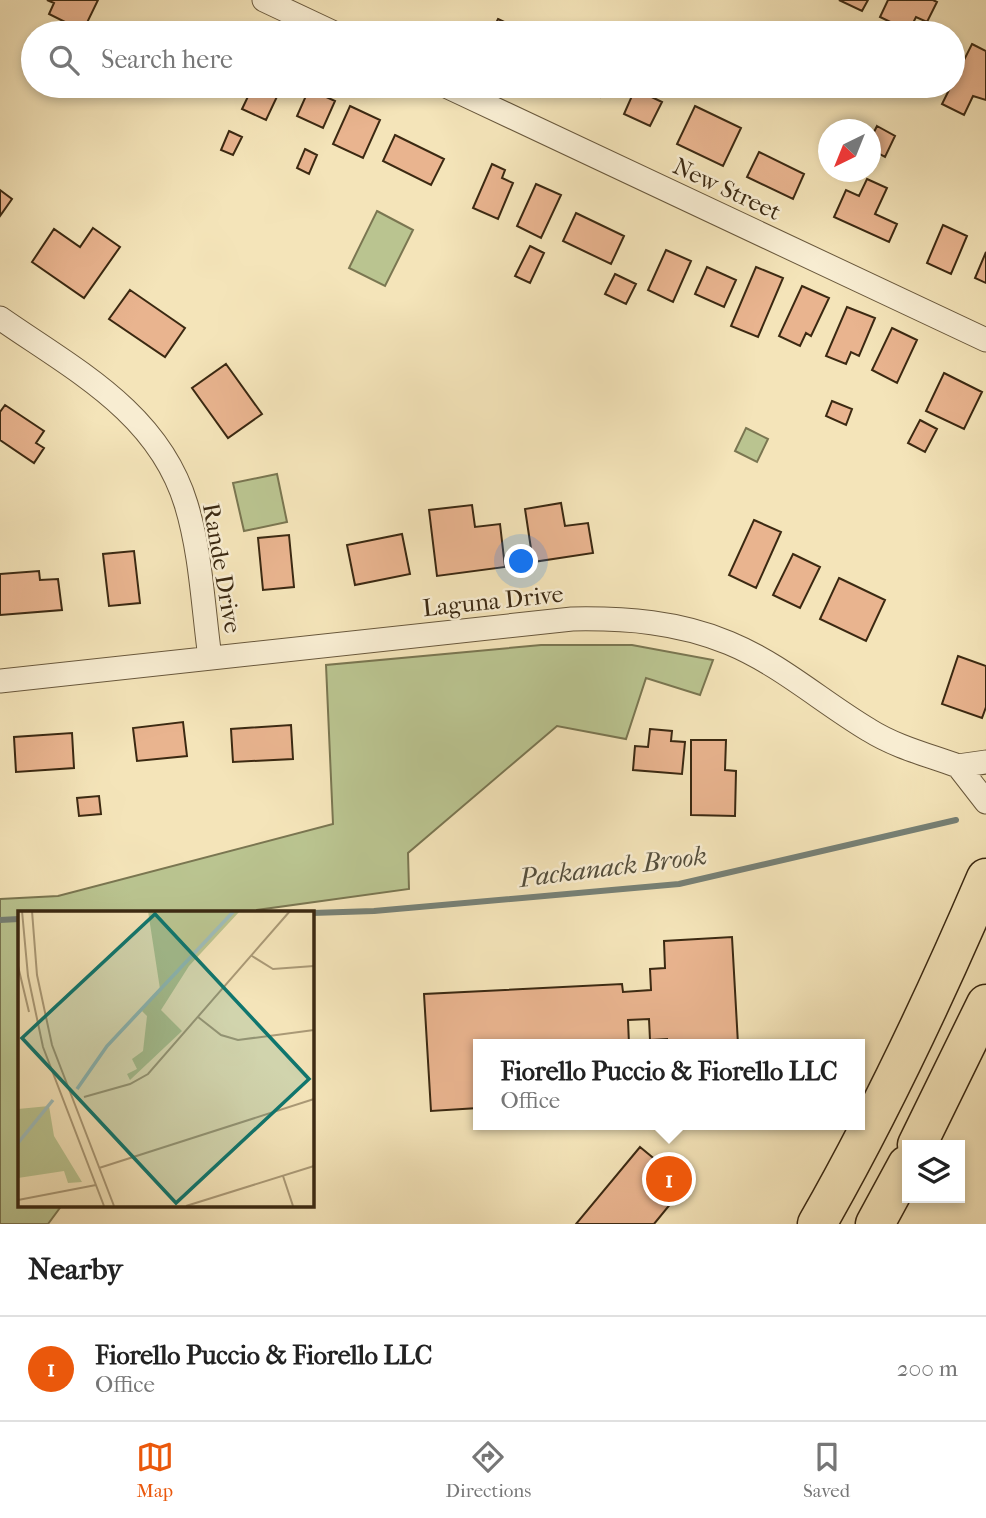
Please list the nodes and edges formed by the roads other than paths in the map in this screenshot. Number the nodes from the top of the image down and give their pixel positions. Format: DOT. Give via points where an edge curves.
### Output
graph roads {
  1 [pos="264,0"];
  2 [pos="309,21"];
  3 [pos="472,98"];
  4 [pos="0,318"];
  5 [pos="986,340"];
  6 [pos="210,658"];
  7 [pos="0,681"];
  8 [pos="986,762"];
  9 [pos="958,766"];
  10 [pos="986,802"];
  11 [pos="986,878"];
  12 [pos="986,1004"];
  13 [pos="986,1030"];
  14 [pos="919,1140"];
  15 [pos="945,1140"];
  16 [pos="902,1174"];
  17 [pos="915,1203"];
  18 [pos="817,1224"];
  19 [pos="874,1224"];
  20 [pos="904,1224"];
  1 -- 2 [label="street"];
  3 -- 5 [label="street, New Street"];
  4 -- 6 [label="street, Rande Drive" via="113,396 153,438 185,502"];
  6 -- 7 [label="street, Laguna Drive"];
  6 -- 9 [label="street, Laguna Drive" via="572,619 661,623 703,633 766,661 872,732"];
  8 -- 9 [label="street, Laguna Drive"];
  9 -- 10 [label="street"];
  11 -- 18 [label="highway" via="926,1017"];
  12 -- 14 [label="highway"];
  13 -- 15 [label="highway"];
  16 -- 19 [label="highway"];
  17 -- 20 [label="highway"];
}
